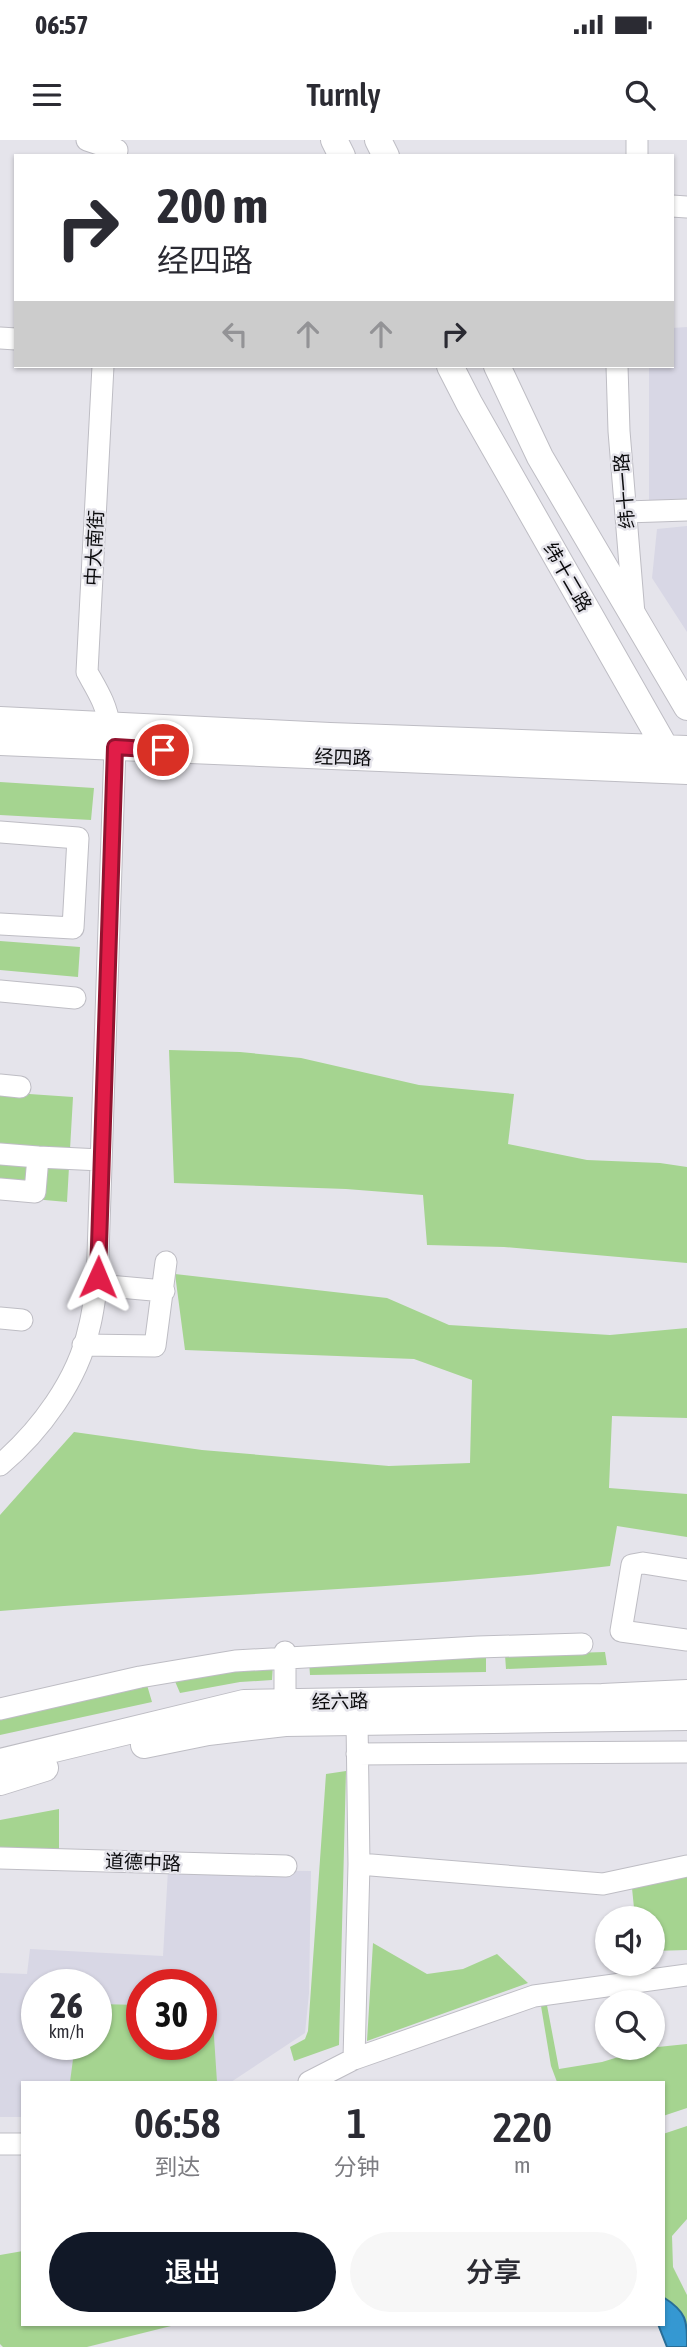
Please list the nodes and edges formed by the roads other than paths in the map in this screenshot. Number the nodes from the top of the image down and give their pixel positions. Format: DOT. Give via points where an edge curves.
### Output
graph roads {
  1 [pos="87,140"];
  2 [pos="116,154"];
  3 [pos="103,368"];
  4 [pos="451,368"];
  5 [pos="498,368"];
  6 [pos="617,368"];
  7 [pos="687,510"];
  8 [pos="626,512"];
  9 [pos="634,617"];
  10 [pos="687,707"];
  11 [pos="0,720"];
  12 [pos="112,736"];
  13 [pos="0,742"];
  14 [pos="681,765"];
  15 [pos="0,832"];
  16 [pos="0,924"];
  17 [pos="0,991"];
  18 [pos="75,998"];
  19 [pos="0,1154"];
  20 [pos="38,1157"];
  21 [pos="100,1160"];
  22 [pos="0,1189"];
  23 [pos="166,1262"];
  24 [pos="97,1285"];
  25 [pos="164,1291"];
  26 [pos="0,1318"];
  27 [pos="22,1320"];
  28 [pos="83,1345"];
  29 [pos="0,1465"];
  30 [pos="687,1570"];
  31 [pos="687,1640"];
  32 [pos="582,1644"];
  33 [pos="286,1655"];
  34 [pos="687,1693"];
  35 [pos="285,1702"];
  36 [pos="0,1709"];
  37 [pos="687,1717"];
  38 [pos="357,1721"];
  39 [pos="687,1752"];
  40 [pos="358,1754"];
  41 [pos="0,1762"];
  42 [pos="0,1782"];
  43 [pos="0,1858"];
  44 [pos="359,1864"];
  45 [pos="286,1866"];
  46 [pos="687,1866"];
  47 [pos="687,1975"];
  48 [pos="354,2059"];
  49 [pos="311,2081"];
  50 [pos="0,2144"];
  51 [pos="21,2144"];
  1 -- 2 [label="street" via="117,150"];
  3 -- 12 [label="street, 中大南街" via="87,672 103,699"];
  4 -- 14 [label="main road, 纬十二路"];
  5 -- 9 [label="main road, 纬十二路" via="540,457"];
  6 -- 8 [label="street, 纬十一路"];
  7 -- 8 [label="street"];
  8 -- 9 [label="street, 纬十一路"];
  9 -- 10 [label="main road, 纬十二路"];
  11 -- 12 [label="main road, 经四路"];
  12 -- 13 [label="main road, 经四路"];
  12 -- 14 [label="main road, 经四路"];
  12 -- 21 [label="street, 中大南街"];
  15 -- 16 [label="street" via="78,838 73,928"];
  17 -- 18 [label="street"];
  19 -- 20 [label="street"];
  20 -- 21 [label="street"];
  20 -- 22 [label="street" via="35,1192"];
  21 -- 24 [label="street, 中大南街"];
  23 -- 25 [label="street"];
  24 -- 25 [label="street"];
  24 -- 28 [label="street, 中大南街"];
  25 -- 28 [label="street" via="155,1346"];
  26 -- 27 [label="street"];
  28 -- 29 [label="street, 中大南街" via="66,1389 21,1447"];
  30 -- 31 [label="street" via="632,1565 621,1631"];
  32 -- 33 [label="street"];
  33 -- 35 [label="street"];
  33 -- 36 [label="street" via="140,1677"];
  34 -- 35 [label="main road, 经六路"];
  35 -- 41 [label="main road, 经六路" via="244,1703"];
  37 -- 38 [label="main road, 经六路"];
  38 -- 40 [label="street"];
  38 -- 42 [label="main road, 经六路" via="208,1732 121,1749"];
  39 -- 40 [label="street"];
  40 -- 44 [label="street"];
  43 -- 45 [label="street, 道德中路"];
  44 -- 46 [label="street" via="603,1884"];
  44 -- 48 [label="street"];
  47 -- 48 [label="street" via="534,1996"];
  48 -- 49 [label="street"];
  50 -- 51 [label="street"];
}
